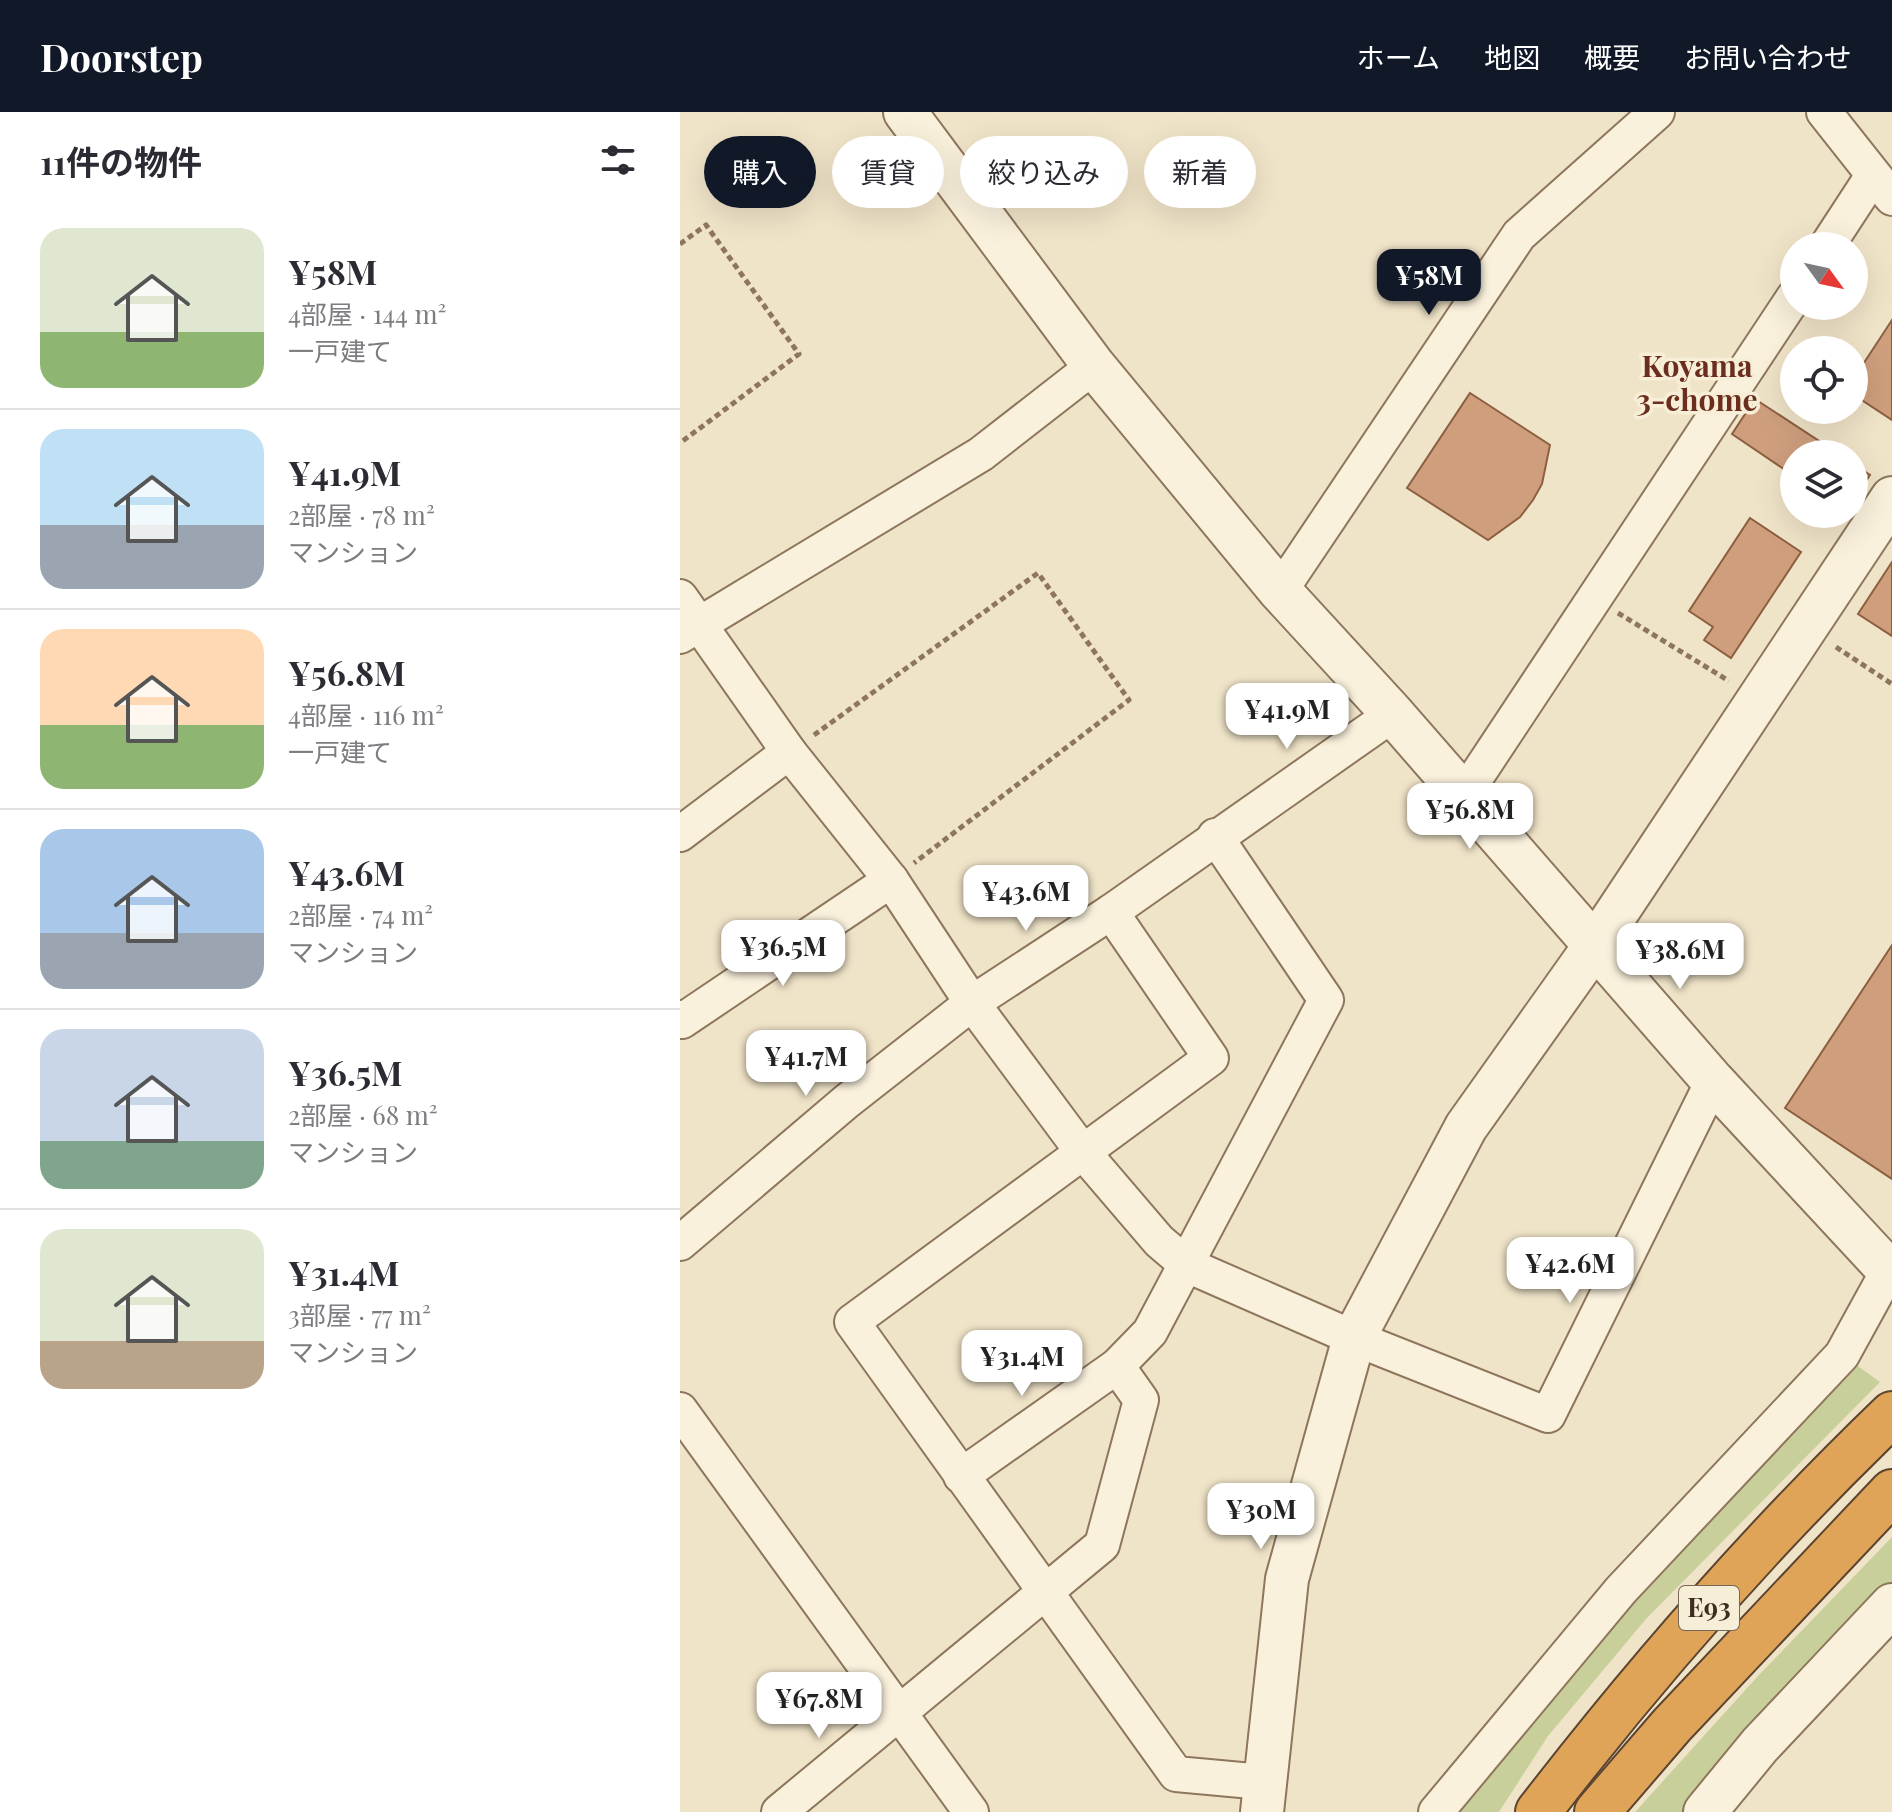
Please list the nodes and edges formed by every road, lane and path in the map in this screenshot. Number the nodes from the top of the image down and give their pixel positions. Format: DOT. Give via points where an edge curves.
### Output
graph roads {
  1 [pos="905,112"];
  2 [pos="1657,112"];
  3 [pos="1824,112"];
  4 [pos="1882,188"];
  5 [pos="1840,232"];
  6 [pos="680,244"];
  7 [pos="1780,318"];
  8 [pos="1094,366"];
  9 [pos="680,443"];
  10 [pos="1892,498"];
  11 [pos="1280,591"];
  12 [pos="1595,599"];
  13 [pos="686,619"];
  14 [pos="1805,626"];
  15 [pos="1892,684"];
  16 [pos="1757,698"];
  17 [pos="1393,714"];
  18 [pos="789,752"];
  19 [pos="1464,795"];
  20 [pos="680,834"];
  21 [pos="1215,836"];
  22 [pos="891,880"];
  23 [pos="1111,912"];
  24 [pos="1596,944"];
  25 [pos="972,1003"];
  26 [pos="680,1018"];
  27 [pos="1713,1081"];
  28 [pos="1082,1151"];
  29 [pos="680,1243"];
  30 [pos="1187,1265"];
  31 [pos="1890,1269"];
  32 [pos="1354,1338"];
  33 [pos="1117,1366"];
  34 [pos="680,1410"];
  35 [pos="1892,1414"];
  36 [pos="961,1476"];
  37 [pos="1892,1492"];
  38 [pos="1045,1592"];
  39 [pos="1892,1605"];
  40 [pos="897,1712"];
  41 [pos="1263,1797"];
  42 [pos="779,1812"];
  43 [pos="971,1812"];
  44 [pos="1436,1812"];
  45 [pos="1538,1812"];
  46 [pos="1597,1812"];
  47 [pos="1705,1812"];
  1 -- 8 [label="street"];
  2 -- 11 [label="street" via="1519,235"];
  3 -- 4 [label="street"];
  4 -- 5 [label="street"];
  6 -- 9 [label="path" via="706,225 799,354"];
  7 -- 12 [label="street"];
  8 -- 11 [label="street"];
  8 -- 13 [label="street" via="981,454"];
  10 -- 14 [label="street"];
  11 -- 17 [label="street"];
  12 -- 16 [label="path"];
  12 -- 19 [label="street"];
  13 -- 18 [label="street"];
  14 -- 15 [label="path"];
  14 -- 16 [label="street"];
  16 -- 24 [label="street"];
  17 -- 19 [label="street"];
  17 -- 21 [label="street"];
  18 -- 20 [label="street"];
  18 -- 22 [label="street"];
  18 -- 22 [label="path" via="1038,573 1129,700"];
  19 -- 24 [label="street"];
  21 -- 23 [label="street"];
  21 -- 30 [label="street" via="1326,1000"];
  22 -- 25 [label="street"];
  22 -- 26 [label="street"];
  23 -- 25 [label="street"];
  23 -- 28 [label="street" via="1211,1058"];
  24 -- 27 [label="street"];
  24 -- 32 [label="street" via="1466,1127"];
  25 -- 28 [label="street"];
  25 -- 29 [label="street"];
  27 -- 31 [label="street"];
  27 -- 32 [label="street" via="1548,1415"];
  28 -- 30 [label="street" via="1159,1241"];
  28 -- 36 [label="street" via="852,1322"];
  30 -- 32 [label="street"];
  30 -- 33 [label="street" via="1150,1332"];
  31 -- 44 [label="street" via="1842,1355 1621,1590"];
  32 -- 41 [label="street" via="1287,1579"];
  33 -- 36 [label="street"];
  33 -- 38 [label="street" via="1141,1400 1102,1545"];
  34 -- 40 [label="street"];
  35 -- 45 [label="highway, E93" via="1623,1701"];
  36 -- 38 [label="street"];
  37 -- 46 [label="highway, E93"];
  38 -- 40 [label="street"];
  38 -- 41 [label="street" via="1176,1774"];
  39 -- 47 [label="street" via="1760,1745"];
  40 -- 42 [label="street"];
  40 -- 43 [label="street"];
}
